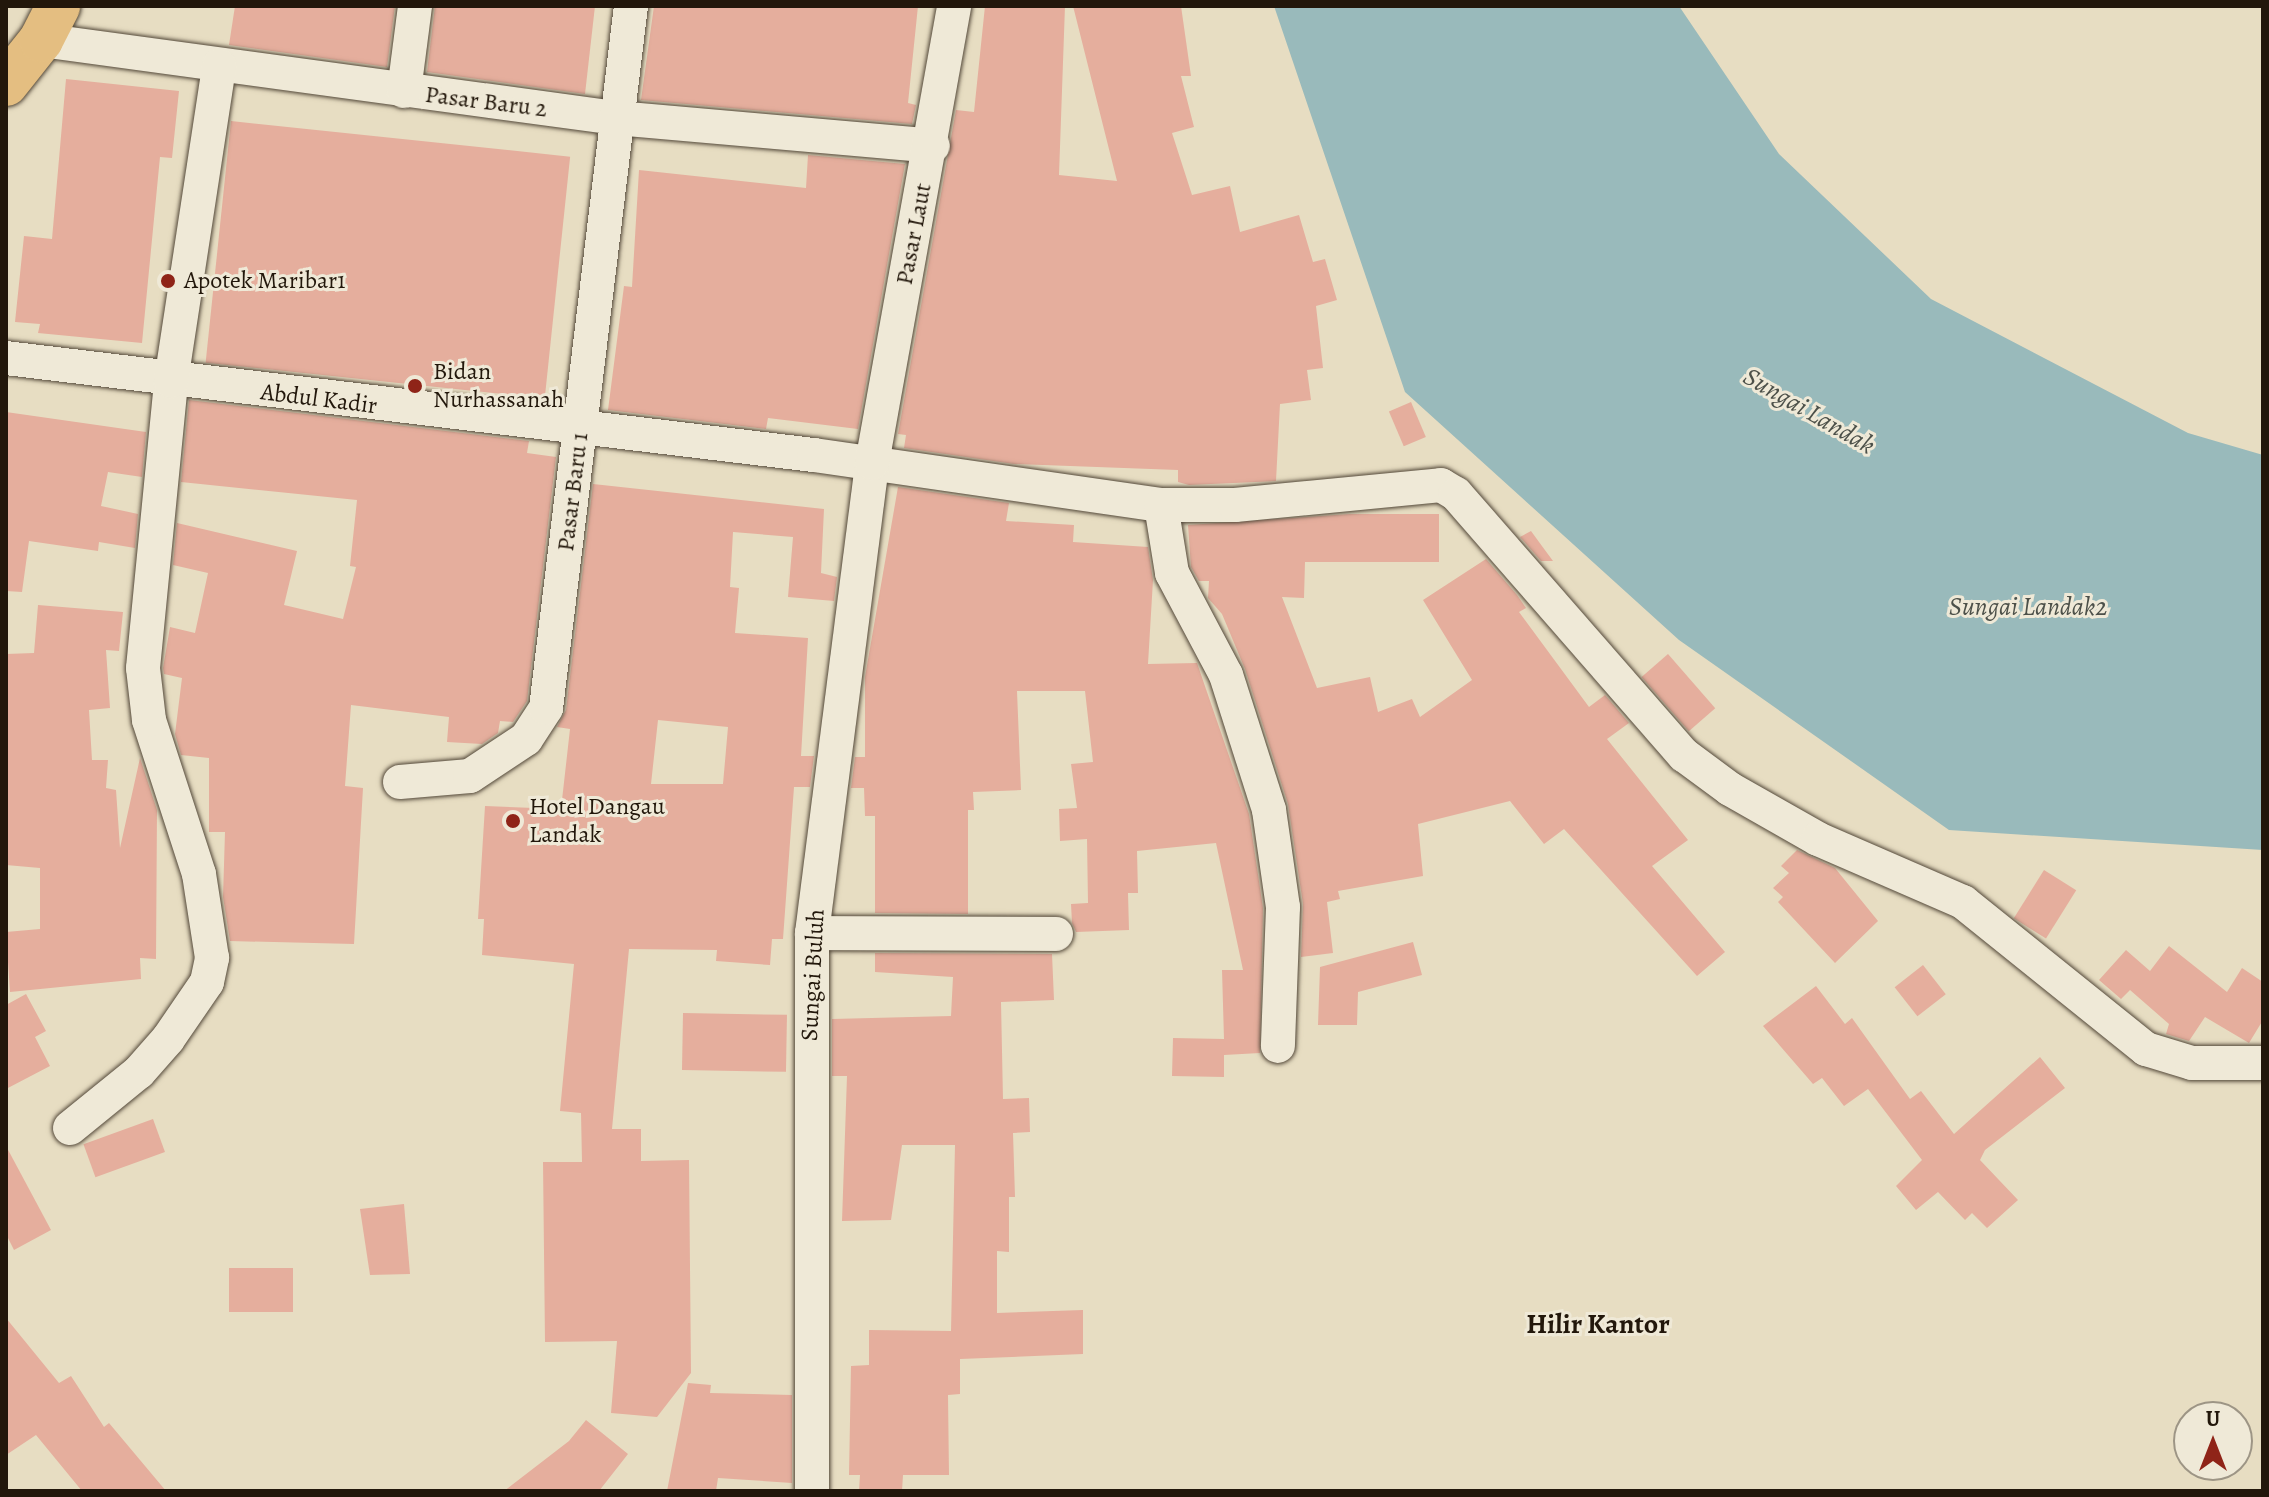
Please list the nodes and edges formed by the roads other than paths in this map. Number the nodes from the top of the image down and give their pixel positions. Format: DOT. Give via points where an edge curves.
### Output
graph roads {
  1 [pos="415,6"];
  2 [pos="631,6"];
  3 [pos="954,6"];
  4 [pos="50,23"];
  5 [pos="219,66"];
  6 [pos="6,84"];
  7 [pos="404,91"];
  8 [pos="616,118"];
  9 [pos="933,146"];
  10 [pos="6,358"];
  11 [pos="171,381"];
  12 [pos="580,431"];
  13 [pos="872,463"];
  14 [pos="1161,505"];
  15 [pos="400,782"];
  16 [pos="812,933"];
  17 [pos="1056,934"];
  18 [pos="1278,1046"];
  19 [pos="2263,1063"];
  20 [pos="70,1128"];
  21 [pos="812,1491"];
  1 -- 7 [label="street"];
  2 -- 8 [label="street, Pasar Baru 1"];
  3 -- 9 [label="street, Pasar Laut"];
  4 -- 5 [label="street, Pasar Baru 2"];
  4 -- 6 [label="highway"];
  5 -- 7 [label="street, Pasar Baru 2"];
  5 -- 11 [label="street"];
  7 -- 8 [label="street, Pasar Baru 2"];
  8 -- 9 [label="street, Pasar Baru 2"];
  8 -- 12 [label="street, Pasar Baru 1"];
  9 -- 13 [label="street, Pasar Laut"];
  10 -- 11 [label="street, Abdul Kadir"];
  11 -- 12 [label="street, Abdul Kadir"];
  11 -- 20 [label="street" via="143,668 149,720 199,874 212,958 207,982 168,1039 139,1072"];
  12 -- 13 [label="street, Abdul Kadir"];
  12 -- 15 [label="street, Pasar Baru 1" via="546,708 537,729 508,755 470,776"];
  13 -- 14 [label="street, Abdul Kadir"];
  13 -- 16 [label="street, Sungai Buluh"];
  14 -- 18 [label="street" via="1172,573 1221,664 1269,810 1283,907"];
  14 -- 19 [label="street, Abdul Kadir" via="1235,505 1441,485 1456,494 1684,755 1730,789 1818,839 1963,902 2146,1049 2192,1063"];
  16 -- 17 [label="street"];
  16 -- 21 [label="street, Sungai Buluh"];
}
